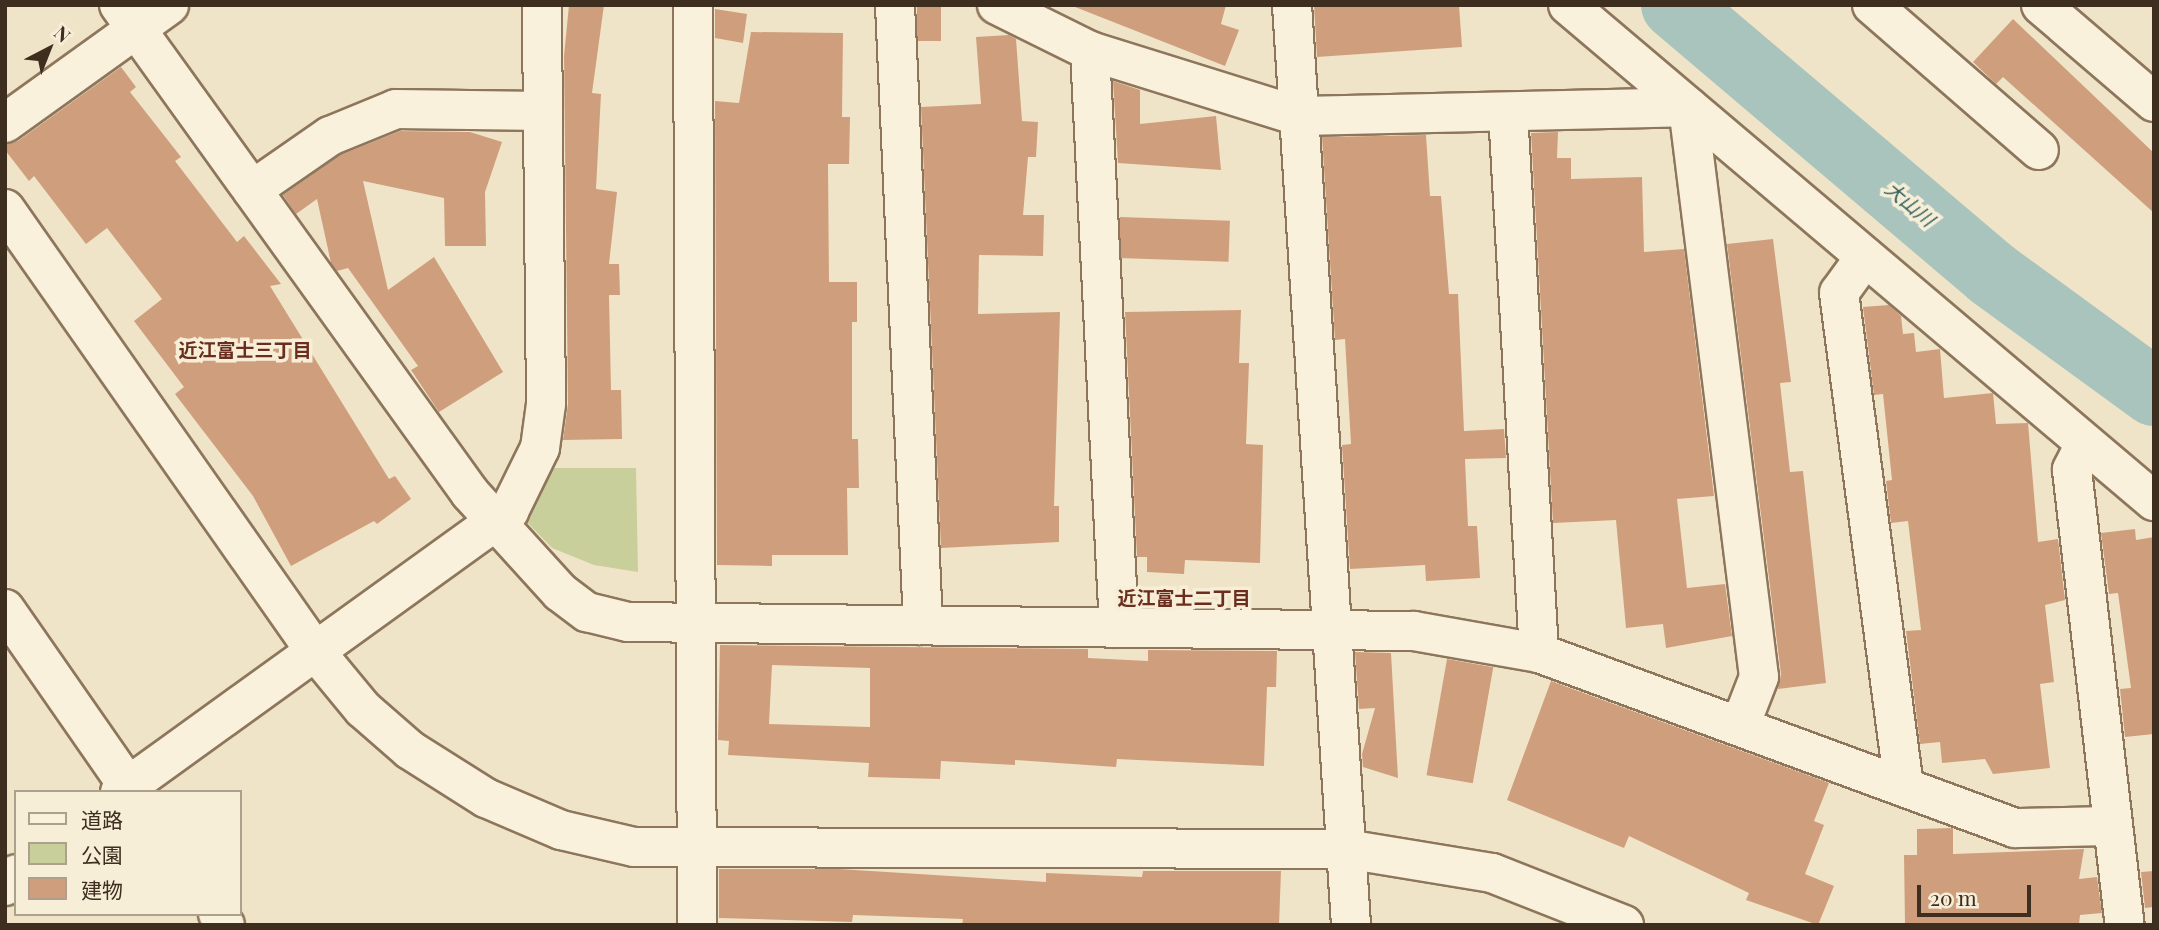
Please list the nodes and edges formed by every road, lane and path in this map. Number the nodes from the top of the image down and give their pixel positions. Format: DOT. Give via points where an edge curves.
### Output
graph roads {
  1 [pos="169,5"];
  2 [pos="542,5"];
  3 [pos="693,5"];
  4 [pos="895,5"];
  5 [pos="997,5"];
  6 [pos="1292,5"];
  7 [pos="1568,5"];
  8 [pos="1872,5"];
  9 [pos="2041,5"];
  10 [pos="128,17"];
  11 [pos="1090,51"];
  12 [pos="2154,102"];
  13 [pos="1688,107"];
  14 [pos="543,111"];
  15 [pos="1508,112"];
  16 [pos="1299,116"];
  17 [pos="5,123"];
  18 [pos="2039,150"];
  19 [pos="252,190"];
  20 [pos="5,209"];
  21 [pos="1865,257"];
  22 [pos="2085,444"];
  23 [pos="2154,502"];
  24 [pos="497,521"];
  25 [pos="7,615"];
  26 [pos="695,623"];
  27 [pos="923,625"];
  28 [pos="1119,628"];
  29 [pos="1332,630"];
  30 [pos="315,651"];
  31 [pos="1539,653"];
  32 [pos="1740,726"];
  33 [pos="1904,787"];
  34 [pos="127,790"];
  35 [pos="2113,826"];
  36 [pos="696,847"];
  37 [pos="1346,849"];
  38 [pos="697,925"];
  39 [pos="1351,925"];
  40 [pos="1624,925"];
  41 [pos="2125,925"];
  1 -- 10 [label="street"];
  2 -- 14 [label="street"];
  3 -- 26 [label="street"];
  4 -- 27 [label="street"];
  5 -- 11 [label="street"];
  6 -- 16 [label="street"];
  7 -- 13 [label="street"];
  8 -- 18 [label="street"];
  9 -- 12 [label="street"];
  10 -- 17 [label="street"];
  10 -- 19 [label="street"];
  11 -- 16 [label="street"];
  11 -- 28 [label="street"];
  13 -- 15 [label="street"];
  13 -- 21 [label="street"];
  13 -- 32 [label="street" via="1759,677"];
  14 -- 19 [label="street" via="396,109 330,136"];
  14 -- 24 [label="street" via="546,404 540,448 509,511"];
  15 -- 16 [label="street"];
  15 -- 31 [label="street"];
  16 -- 29 [label="street"];
  19 -- 24 [label="street" via="470,494"];
  20 -- 30 [label="street"];
  21 -- 22 [label="street"];
  21 -- 33 [label="street" via="1839,293"];
  22 -- 23 [label="street"];
  22 -- 35 [label="street" via="2072,470"];
  24 -- 26 [label="street" via="560,592 587,612 628,622"];
  24 -- 30 [label="street"];
  25 -- 34 [label="street"];
  26 -- 27 [label="street"];
  26 -- 36 [label="street"];
  27 -- 28 [label="street"];
  28 -- 29 [label="street"];
  29 -- 31 [label="street" via="1414,631"];
  29 -- 37 [label="street"];
  30 -- 34 [label="street"];
  30 -- 36 [label="street" via="363,709 410,750 486,798 561,830 634,847"];
  31 -- 32 [label="street"];
  32 -- 33 [label="street"];
  33 -- 35 [label="street" via="2015,828"];
  35 -- 41 [label="street"];
  36 -- 37 [label="street"];
  36 -- 38 [label="street"];
  37 -- 39 [label="street"];
  37 -- 40 [label="street" via="1492,873"];
}
